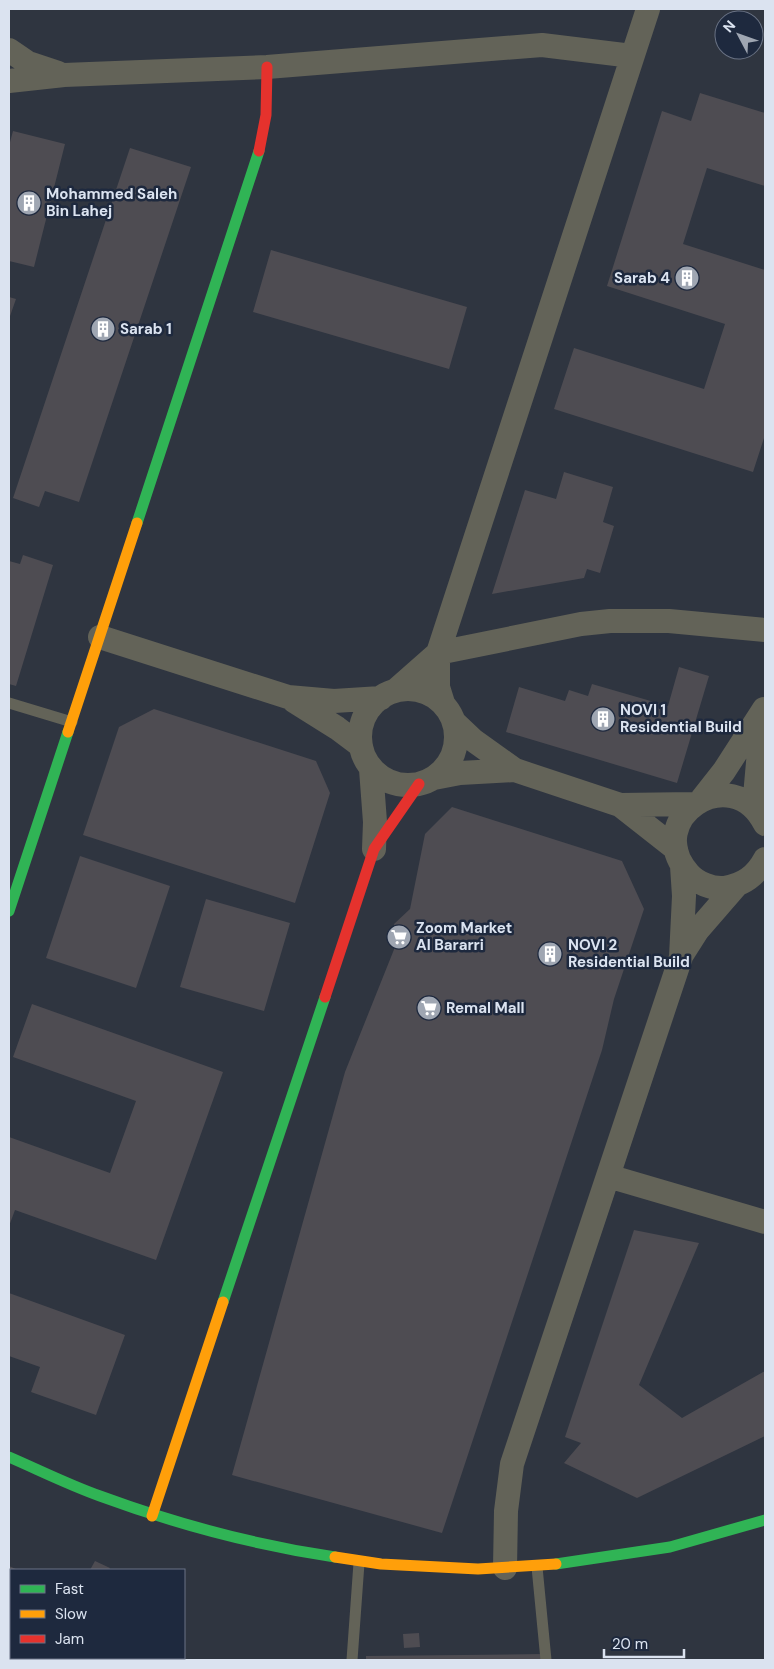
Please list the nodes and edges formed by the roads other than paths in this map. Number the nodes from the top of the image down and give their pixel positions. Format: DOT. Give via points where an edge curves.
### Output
graph roads {
  1 [pos="648,9"];
  2 [pos="9,50"];
  3 [pos="632,56"];
  4 [pos="267,67"];
  5 [pos="64,75"];
  6 [pos="9,81"];
  7 [pos="765,630"];
  8 [pos="100,636"];
  9 [pos="438,653"];
  10 [pos="388,694"];
  11 [pos="288,698"];
  12 [pos="9,703"];
  13 [pos="765,707"];
  14 [pos="449,713"];
  15 [pos="72,722"];
  16 [pos="361,746"];
  17 [pos="371,768"];
  18 [pos="515,770"];
  19 [pos="427,781"];
  20 [pos="698,801"];
  21 [pos="620,805"];
  22 [pos="760,815"];
  23 [pos="374,849"];
  24 [pos="679,857"];
  25 [pos="765,859"];
  26 [pos="750,881"];
  27 [pos="9,911"];
  28 [pos="681,956"];
  29 [pos="608,1176"];
  30 [pos="765,1222"];
  31 [pos="9,1457"];
  32 [pos="152,1516"];
  33 [pos="765,1520"];
  34 [pos="359,1563"];
  35 [pos="537,1567"];
  36 [pos="505,1568"];
  37 [pos="352,1660"];
  38 [pos="546,1660"];
  1 -- 3 [label="street"];
  2 -- 5 [label="street" via="28,63"];
  3 -- 4 [label="street" via="542,45"];
  3 -- 9 [label="street"];
  4 -- 5 [label="street"];
  4 -- 8 [label="street" via="266,114 258,154"];
  5 -- 6 [label="street"];
  7 -- 9 [label="street" via="669,621 610,621"];
  8 -- 11 [label="street"];
  8 -- 15 [label="street"];
  9 -- 10 [label="street"];
  9 -- 14 [label="street" via="438,687"];
  10 -- 11 [label="street" via="334,701"];
  10 -- 14 [label="street" via="413,689 430,694"];
  10 -- 16 [label="street" via="372,705 362,724"];
  11 -- 16 [label="street"];
  12 -- 15 [label="lane"];
  13 -- 20 [label="street" via="724,771"];
  13 -- 22 [label="street" via="759,741"];
  14 -- 18 [label="street" via="473,740"];
  14 -- 19 [label="street" via="457,738 454,754 446,767"];
  15 -- 27 [label="street"];
  16 -- 17 [label="street"];
  17 -- 19 [label="street" via="385,780 401,786"];
  17 -- 23 [label="street"];
  18 -- 19 [label="street" via="470,772"];
  18 -- 21 [label="street"];
  19 -- 23 [label="street" via="403,805"];
  20 -- 21 [label="street"];
  20 -- 22 [label="street" via="715,795 729,795 742,799"];
  20 -- 24 [label="street" via="681,819 675,838"];
  21 -- 24 [label="street"];
  23 -- 32 [label="street"];
  24 -- 26 [label="street" via="692,877 705,885 720,888"];
  24 -- 28 [label="street" via="684,926"];
  25 -- 26 [label="street"];
  26 -- 28 [label="street" via="697,931"];
  28 -- 29 [label="street"];
  29 -- 30 [label="street"];
  29 -- 36 [label="street" via="512,1464 506,1511"];
  31 -- 32 [label="street" via="47,1476"];
  32 -- 34 [label="street" via="289,1552"];
  33 -- 35 [label="street" via="732,1532 645,1552"];
  34 -- 36 [label="street"];
  34 -- 37 [label="lane"];
  35 -- 36 [label="street"];
  35 -- 38 [label="lane"];
}
